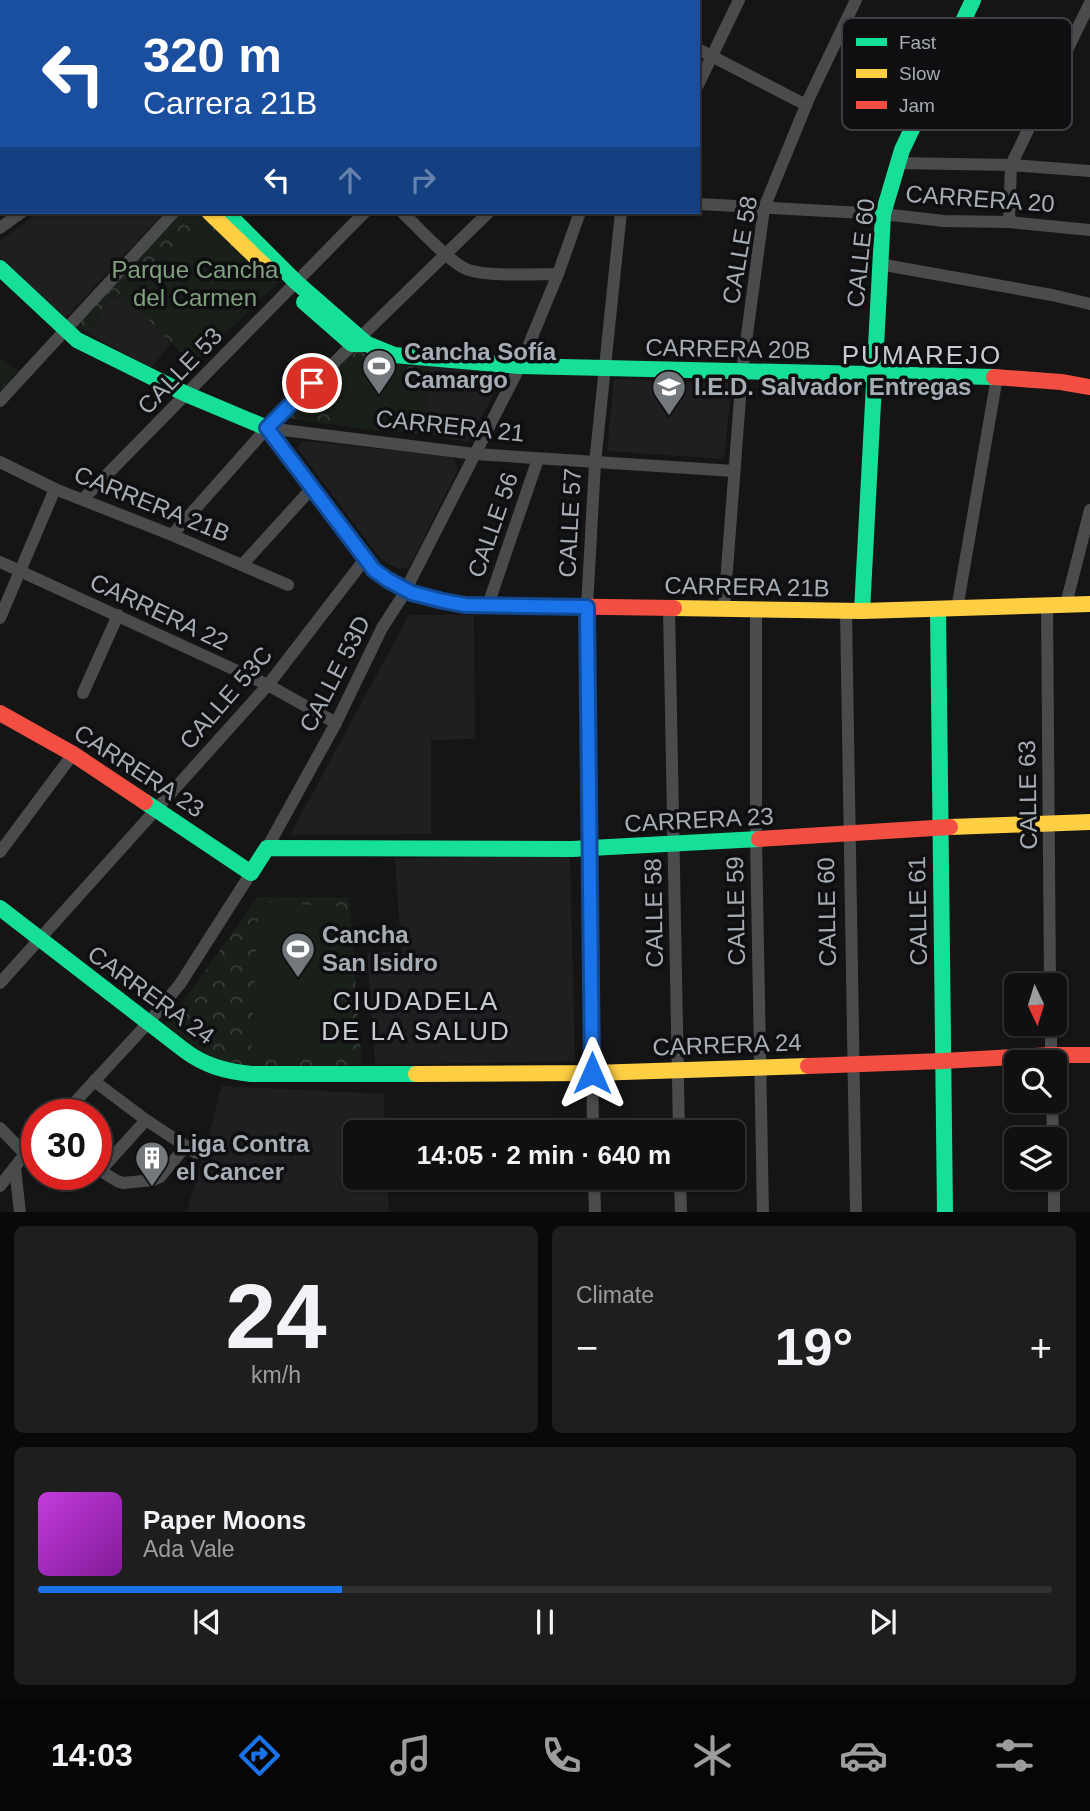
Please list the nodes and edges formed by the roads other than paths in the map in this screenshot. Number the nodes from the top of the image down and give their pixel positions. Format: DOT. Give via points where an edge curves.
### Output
graph roads {
  1 [pos="739,0"];
  2 [pos="856,0"];
  3 [pos="973,0"];
  4 [pos="1090,3"];
  5 [pos="847,18"];
  6 [pos="965,18"];
  7 [pos="842,29"];
  8 [pos="1072,40"];
  9 [pos="700,50"];
  10 [pos="712,55"];
  11 [pos="700,81"];
  12 [pos="806,105"];
  13 [pos="912,130"];
  14 [pos="1028,130"];
  15 [pos="897,163"];
  16 [pos="1011,165"];
  17 [pos="1090,171"];
  18 [pos="700,205"];
  19 [pos="764,208"];
  20 [pos="19,214"];
  21 [pos="172,214"];
  22 [pos="211,214"];
  23 [pos="228,214"];
  24 [pos="357,214"];
  25 [pos="404,214"];
  26 [pos="487,214"];
  27 [pos="579,214"];
  28 [pos="621,214"];
  29 [pos="883,214"];
  30 [pos="1009,222"];
  31 [pos="0,228"];
  32 [pos="1090,230"];
  33 [pos="446,255"];
  34 [pos="880,264"];
  35 [pos="0,268"];
  36 [pos="558,274"];
  37 [pos="293,285"];
  38 [pos="1090,304"];
  39 [pos="65,330"];
  40 [pos="360,342"];
  41 [pos="520,366"];
  42 [pos="604,368"];
  43 [pos="742,372"];
  44 [pos="875,374"];
  45 [pos="997,377"];
  46 [pos="1090,387"];
  47 [pos="186,394"];
  48 [pos="0,401"];
  49 [pos="267,428"];
  50 [pos="475,454"];
  51 [pos="538,458"];
  52 [pos="0,462"];
  53 [pos="594,463"];
  54 [pos="734,471"];
  55 [pos="312,488"];
  56 [pos="55,489"];
  57 [pos="83,499"];
  58 [pos="1090,510"];
  59 [pos="172,535"];
  60 [pos="365,559"];
  61 [pos="0,562"];
  62 [pos="242,565"];
  63 [pos="19,571"];
  64 [pos="288,585"];
  65 [pos="405,590"];
  66 [pos="1066,604"];
  67 [pos="1090,604"];
  68 [pos="488,605"];
  69 [pos="1047,605"];
  70 [pos="587,607"];
  71 [pos="669,608"];
  72 [pos="724,609"];
  73 [pos="938,609"];
  74 [pos="957,609"];
  75 [pos="757,610"];
  76 [pos="854,611"];
  77 [pos="118,615"];
  78 [pos="0,618"];
  79 [pos="268,685"];
  80 [pos="83,693"];
  81 [pos="0,713"];
  82 [pos="337,723"];
  83 [pos="73,754"];
  84 [pos="156,808"];
  85 [pos="1090,822"];
  86 [pos="1049,823"];
  87 [pos="940,827"];
  88 [pos="849,834"];
  89 [pos="755,839"];
  90 [pos="673,844"];
  91 [pos="267,848"];
  92 [pos="590,848"];
  93 [pos="0,852"];
  94 [pos="251,873"];
  95 [pos="0,908"];
  96 [pos="38,940"];
  97 [pos="1051,973"];
  98 [pos="0,983"];
  99 [pos="149,1022"];
  100 [pos="1090,1055"];
  101 [pos="1067,1057"];
  102 [pos="1004,1060"];
  103 [pos="943,1061"];
  104 [pos="852,1063"];
  105 [pos="760,1066"];
  106 [pos="678,1070"];
  107 [pos="592,1073"];
  108 [pos="93,1081"];
  109 [pos="77,1099"];
  110 [pos="146,1120"];
  111 [pos="593,1120"];
  112 [pos="680,1120"];
  113 [pos="0,1128"];
  114 [pos="21,1150"];
  115 [pos="112,1155"];
  116 [pos="21,1160"];
  117 [pos="15,1168"];
  118 [pos="112,1178"];
  119 [pos="0,1186"];
  120 [pos="594,1190"];
  121 [pos="680,1190"];
  122 [pos="1054,1190"];
  123 [pos="20,1212"];
  124 [pos="595,1212"];
  125 [pos="681,1212"];
  126 [pos="763,1212"];
  127 [pos="856,1212"];
  128 [pos="945,1212"];
  129 [pos="1054,1212"];
  1 -- 10 [label="street"];
  2 -- 5 [label="street, CALLE 58"];
  3 -- 6 [label="street, CALLE 60"];
  4 -- 8 [label="street"];
  7 -- 12 [label="street, CALLE 58"];
  9 -- 10 [label="street"];
  10 -- 11 [label="street"];
  10 -- 12 [label="street"];
  12 -- 19 [label="street, CALLE 58"];
  13 -- 15 [label="street, CALLE 60"];
  14 -- 16 [label="street"];
  15 -- 16 [label="street"];
  15 -- 29 [label="street, CALLE 60"];
  16 -- 17 [label="street"];
  16 -- 30 [label="street"];
  18 -- 19 [label="street, CARRERA 20"];
  19 -- 29 [label="street, CARRERA 20"];
  19 -- 43 [label="street, CALLE 58"];
  20 -- 31 [label="street"];
  21 -- 39 [label="street"];
  22 -- 37 [label="street"];
  23 -- 37 [label="street"];
  24 -- 37 [label="street, CALLE 53"];
  25 -- 33 [label="street"];
  26 -- 33 [label="street"];
  27 -- 36 [label="street, CALLE 53D"];
  28 -- 42 [label="street, CALLE 57"];
  29 -- 30 [label="street, CARRERA 20"];
  29 -- 34 [label="street, CALLE 60"];
  30 -- 32 [label="street, CARRERA 20"];
  33 -- 36 [label="street" via="466,269 486,273"];
  33 -- 40 [label="street"];
  34 -- 38 [label="street"];
  34 -- 44 [label="street, CALLE 60"];
  35 -- 39 [label="street, CARRERA 21"];
  36 -- 41 [label="street, CALLE 53D"];
  37 -- 40 [label="street"];
  37 -- 47 [label="street, CALLE 53"];
  39 -- 47 [label="street, CARRERA 21"];
  39 -- 48 [label="street"];
  40 -- 41 [label="street, CARRERA 20B" via="394,355"];
  40 -- 49 [label="street"];
  41 -- 42 [label="street, CARRERA 20B"];
  41 -- 50 [label="street, CALLE 53D"];
  42 -- 43 [label="street, CARRERA 20B"];
  42 -- 53 [label="street, CALLE 57"];
  43 -- 44 [label="street, CARRERA 20B"];
  43 -- 54 [label="street, CALLE 58"];
  44 -- 45 [label="street, CARRERA 20B"];
  44 -- 76 [label="street, CALLE 60"];
  45 -- 46 [label="street, CARRERA 20B"];
  45 -- 74 [label="street"];
  47 -- 49 [label="street, CARRERA 21"];
  47 -- 57 [label="street, CALLE 53"];
  49 -- 50 [label="street, CARRERA 21"];
  49 -- 55 [label="street, CARRERA 21B"];
  49 -- 59 [label="street"];
  50 -- 51 [label="street, CARRERA 21"];
  50 -- 65 [label="street, CALLE 53D"];
  51 -- 53 [label="street, CARRERA 21"];
  51 -- 68 [label="street, CALLE 56"];
  52 -- 56 [label="street, CARRERA 21B"];
  53 -- 54 [label="street, CARRERA 21"];
  53 -- 70 [label="street, CALLE 57"];
  54 -- 72 [label="street, CALLE 58"];
  55 -- 60 [label="street, CARRERA 21B"];
  55 -- 62 [label="street"];
  56 -- 57 [label="street, CARRERA 21B"];
  56 -- 63 [label="street"];
  57 -- 59 [label="street, CARRERA 21B"];
  58 -- 66 [label="street"];
  59 -- 62 [label="street, CARRERA 21B"];
  60 -- 65 [label="street, CARRERA 21B"];
  60 -- 79 [label="street, CALLE 53C"];
  61 -- 63 [label="street, CARRERA 22"];
  62 -- 64 [label="street, CARRERA 21B"];
  63 -- 77 [label="street, CARRERA 22"];
  63 -- 78 [label="street"];
  65 -- 68 [label="street, CARRERA 21B" via="465,605"];
  65 -- 82 [label="street, CALLE 53D"];
  66 -- 67 [label="street, CARRERA 21B"];
  66 -- 69 [label="street, CARRERA 21B"];
  68 -- 70 [label="street, CARRERA 21B"];
  69 -- 74 [label="street, CARRERA 21B"];
  69 -- 86 [label="street, CALLE 63"];
  70 -- 71 [label="street, CARRERA 21B"];
  70 -- 92 [label="street, CALLE 57"];
  71 -- 72 [label="street, CARRERA 21B"];
  71 -- 90 [label="street, CALLE 58"];
  72 -- 75 [label="street, CARRERA 21B"];
  73 -- 74 [label="street, CARRERA 21B"];
  73 -- 76 [label="street, CARRERA 21B"];
  73 -- 87 [label="street, CALLE 61"];
  75 -- 76 [label="street, CARRERA 21B"];
  75 -- 89 [label="street, CALLE 59"];
  76 -- 88 [label="street, CALLE 60"];
  77 -- 79 [label="street, CARRERA 22"];
  77 -- 80 [label="street"];
  79 -- 82 [label="street, CARRERA 22"];
  79 -- 84 [label="street, CALLE 53C"];
  81 -- 83 [label="street, CARRERA 23"];
  82 -- 91 [label="street, CALLE 53D"];
  83 -- 84 [label="street, CARRERA 23"];
  83 -- 93 [label="street"];
  84 -- 94 [label="street, CARRERA 23"];
  84 -- 96 [label="street, CALLE 53C"];
  85 -- 86 [label="street, CARRERA 23"];
  86 -- 87 [label="street, CARRERA 23"];
  86 -- 97 [label="street, CALLE 63"];
  87 -- 88 [label="street, CARRERA 23"];
  87 -- 103 [label="street, CALLE 61"];
  88 -- 89 [label="street, CARRERA 23"];
  88 -- 104 [label="street, CALLE 60"];
  89 -- 90 [label="street, CARRERA 23"];
  89 -- 105 [label="street, CALLE 59"];
  90 -- 92 [label="street, CARRERA 23"];
  90 -- 106 [label="street, CALLE 58"];
  91 -- 92 [label="street, CARRERA 23"];
  91 -- 94 [label="street, CALLE 53D"];
  92 -- 107 [label="street, CALLE 57"];
  94 -- 99 [label="street, CALLE 53D" via="180,985"];
  95 -- 96 [label="street, CARRERA 24"];
  96 -- 98 [label="street, CALLE 53C"];
  96 -- 99 [label="street, CARRERA 24"];
  99 -- 107 [label="street, CARRERA 24" via="200,1061 220,1070 251,1074"];
  99 -- 108 [label="street, CALLE 53D"];
  100 -- 101 [label="street, CARRERA 24"];
  102 -- 103 [label="street, CARRERA 24"];
  103 -- 104 [label="street, CARRERA 24"];
  103 -- 128 [label="street, CALLE 61"];
  104 -- 105 [label="street, CARRERA 24"];
  104 -- 127 [label="street, CALLE 60"];
  105 -- 106 [label="street, CARRERA 24"];
  105 -- 126 [label="street, CALLE 59"];
  106 -- 107 [label="street, CARRERA 24"];
  106 -- 112 [label="street, CALLE 58"];
  107 -- 111 [label="street, CALLE 57"];
  108 -- 109 [label="street, CALLE 53D"];
  108 -- 110 [label="street"];
  110 -- 115 [label="street"];
  110 -- 118 [label="street" via="191,1149 153,1180 123,1183"];
  113 -- 114 [label="street"];
  116 -- 117 [label="street"];
  117 -- 119 [label="street"];
  117 -- 123 [label="street"];
  120 -- 124 [label="street"];
  121 -- 125 [label="street"];
  122 -- 129 [label="street"];
}
